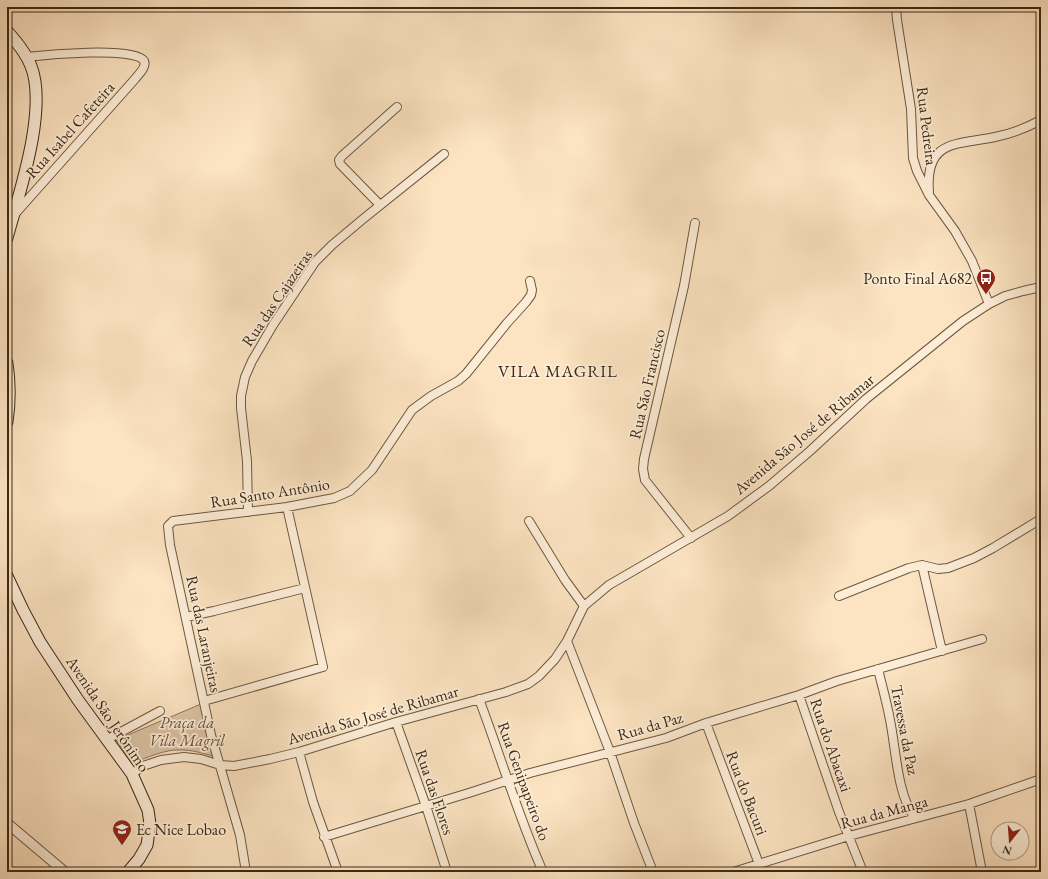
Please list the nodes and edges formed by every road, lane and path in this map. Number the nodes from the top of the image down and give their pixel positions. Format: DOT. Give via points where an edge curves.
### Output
graph roads {
  1 [pos="896,7"];
  2 [pos="7,31"];
  3 [pos="26,57"];
  4 [pos="397,107"];
  5 [pos="1041,120"];
  6 [pos="444,154"];
  7 [pos="929,195"];
  8 [pos="380,205"];
  9 [pos="10,214"];
  10 [pos="695,223"];
  11 [pos="7,238"];
  12 [pos="530,282"];
  13 [pos="1041,287"];
  14 [pos="989,304"];
  15 [pos="7,363"];
  16 [pos="8,400"];
  17 [pos="7,422"];
  18 [pos="287,507"];
  19 [pos="248,512"];
  20 [pos="1041,519"];
  21 [pos="173,521"];
  22 [pos="529,521"];
  23 [pos="691,538"];
  24 [pos="922,565"];
  25 [pos="7,576"];
  26 [pos="305,588"];
  27 [pos="839,596"];
  28 [pos="584,606"];
  29 [pos="186,617"];
  30 [pos="982,639"];
  31 [pos="567,641"];
  32 [pos="942,650"];
  33 [pos="878,669"];
  34 [pos="799,695"];
  35 [pos="479,699"];
  36 [pos="204,701"];
  37 [pos="160,711"];
  38 [pos="396,722"];
  39 [pos="706,723"];
  40 [pos="106,740"];
  41 [pos="299,752"];
  42 [pos="610,752"];
  43 [pos="220,765"];
  44 [pos="132,774"];
  45 [pos="1041,779"];
  46 [pos="507,780"];
  47 [pos="969,804"];
  48 [pos="426,806"];
  49 [pos="916,818"];
  50 [pos="7,823"];
  51 [pos="849,836"];
  52 [pos="324,837"];
  53 [pos="761,868"];
  54 [pos="65,872"];
  55 [pos="128,872"];
  56 [pos="246,872"];
  57 [pos="338,872"];
  58 [pos="447,872"];
  59 [pos="543,872"];
  60 [pos="653,872"];
  61 [pos="733,872"];
  62 [pos="863,872"];
  63 [pos="982,872"];
  1 -- 7 [label="street, Rua Pedreira" via="911,109 913,158"];
  2 -- 3 [label="main road"];
  3 -- 9 [label="main road" via="34,79 35,115 28,159"];
  3 -- 9 [label="street, Rua Isabel Cafeteira" via="122,52 143,59 144,66 135,79"];
  4 -- 8 [label="street" via="339,160"];
  5 -- 7 [label="street" via="1007,134 946,147 932,163 928,181"];
  6 -- 8 [label="street, Rua das Cajazeiras"];
  7 -- 14 [label="street, Rua Pedreira" via="955,231 972,262"];
  8 -- 19 [label="street, Rua das Cajazeiras" via="315,262 273,324 245,377 241,408 247,461"];
  9 -- 11 [label="main road"];
  10 -- 23 [label="street, Rua São Francisco" via="684,286 643,469 645,480"];
  12 -- 18 [label="street, Rua Santo Antônio" via="532,290 528,298 476,362 458,381 412,410 372,470 359,483 350,491 334,498"];
  13 -- 14 [label="street, Avenida São José de Ribamar" via="1023,290"];
  14 -- 23 [label="street, Avenida São José de Ribamar" via="963,321 866,399 769,486 728,516"];
  15 -- 16 [label="main road" via="10,381"];
  16 -- 17 [label="main road"];
  18 -- 19 [label="street, Rua Santo Antônio"];
  18 -- 26 [label="street"];
  19 -- 21 [label="street, Rua Santo Antônio"];
  20 -- 24 [label="street" via="993,548 954,566 938,569"];
  21 -- 29 [label="street, Rua das Laranjeiras" via="168,526 170,545"];
  22 -- 28 [label="street"];
  23 -- 28 [label="street, Avenida São José de Ribamar" via="609,585"];
  24 -- 27 [label="street"];
  24 -- 32 [label="street"];
  25 -- 40 [label="main road, Avenida São Jerônimo" via="40,642"];
  26 -- 29 [label="street"];
  26 -- 36 [label="street" via="323,667"];
  28 -- 31 [label="street, Avenida São José de Ribamar"];
  29 -- 36 [label="street, Rua das Laranjeiras"];
  30 -- 32 [label="street, Rua da Paz"];
  31 -- 35 [label="street, Avenida São José de Ribamar" via="546,669 528,684"];
  31 -- 42 [label="street"];
  32 -- 33 [label="street, Rua da Paz"];
  33 -- 34 [label="street, Rua da Paz"];
  33 -- 49 [label="street, Travessa da Paz" via="902,788"];
  34 -- 39 [label="street, Rua da Paz"];
  34 -- 51 [label="street, Rua do Abacaxi"];
  35 -- 38 [label="street, Avenida São José de Ribamar"];
  35 -- 46 [label="street, Rua Genipapeiro do"];
  36 -- 43 [label="street, Rua das Laranjeiras"];
  37 -- 40 [label="street"];
  38 -- 41 [label="street, Avenida São José de Ribamar"];
  38 -- 48 [label="street, Rua das Flores"];
  39 -- 42 [label="street, Rua da Paz" via="666,738"];
  39 -- 53 [label="street, Rua do Bacuri"];
  40 -- 44 [label="main road, Avenida São Jerônimo"];
  41 -- 43 [label="street, Avenida São José de Ribamar" via="234,766"];
  41 -- 52 [label="street"];
  42 -- 46 [label="street, Rua da Paz"];
  42 -- 60 [label="street"];
  43 -- 44 [label="street, Avenida São José de Ribamar" via="184,756 143,766"];
  43 -- 56 [label="street, Rua das Laranjeiras" via="240,835"];
  44 -- 55 [label="main road, Avenida São Jerônimo" via="148,810 150,824 147,845"];
  45 -- 47 [label="street, Rua da Manga"];
  46 -- 48 [label="street, Rua da Paz"];
  46 -- 59 [label="street, Rua Genipapeiro do"];
  47 -- 49 [label="street, Rua da Manga"];
  47 -- 63 [label="street"];
  48 -- 52 [label="street, Rua da Paz"];
  48 -- 58 [label="street, Rua das Flores"];
  49 -- 51 [label="street, Rua da Manga"];
  50 -- 54 [label="street"];
  51 -- 53 [label="street, Rua da Manga"];
  51 -- 62 [label="street, Rua do Abacaxi"];
  52 -- 57 [label="street"];
  53 -- 61 [label="street, Rua da Manga"];
}
